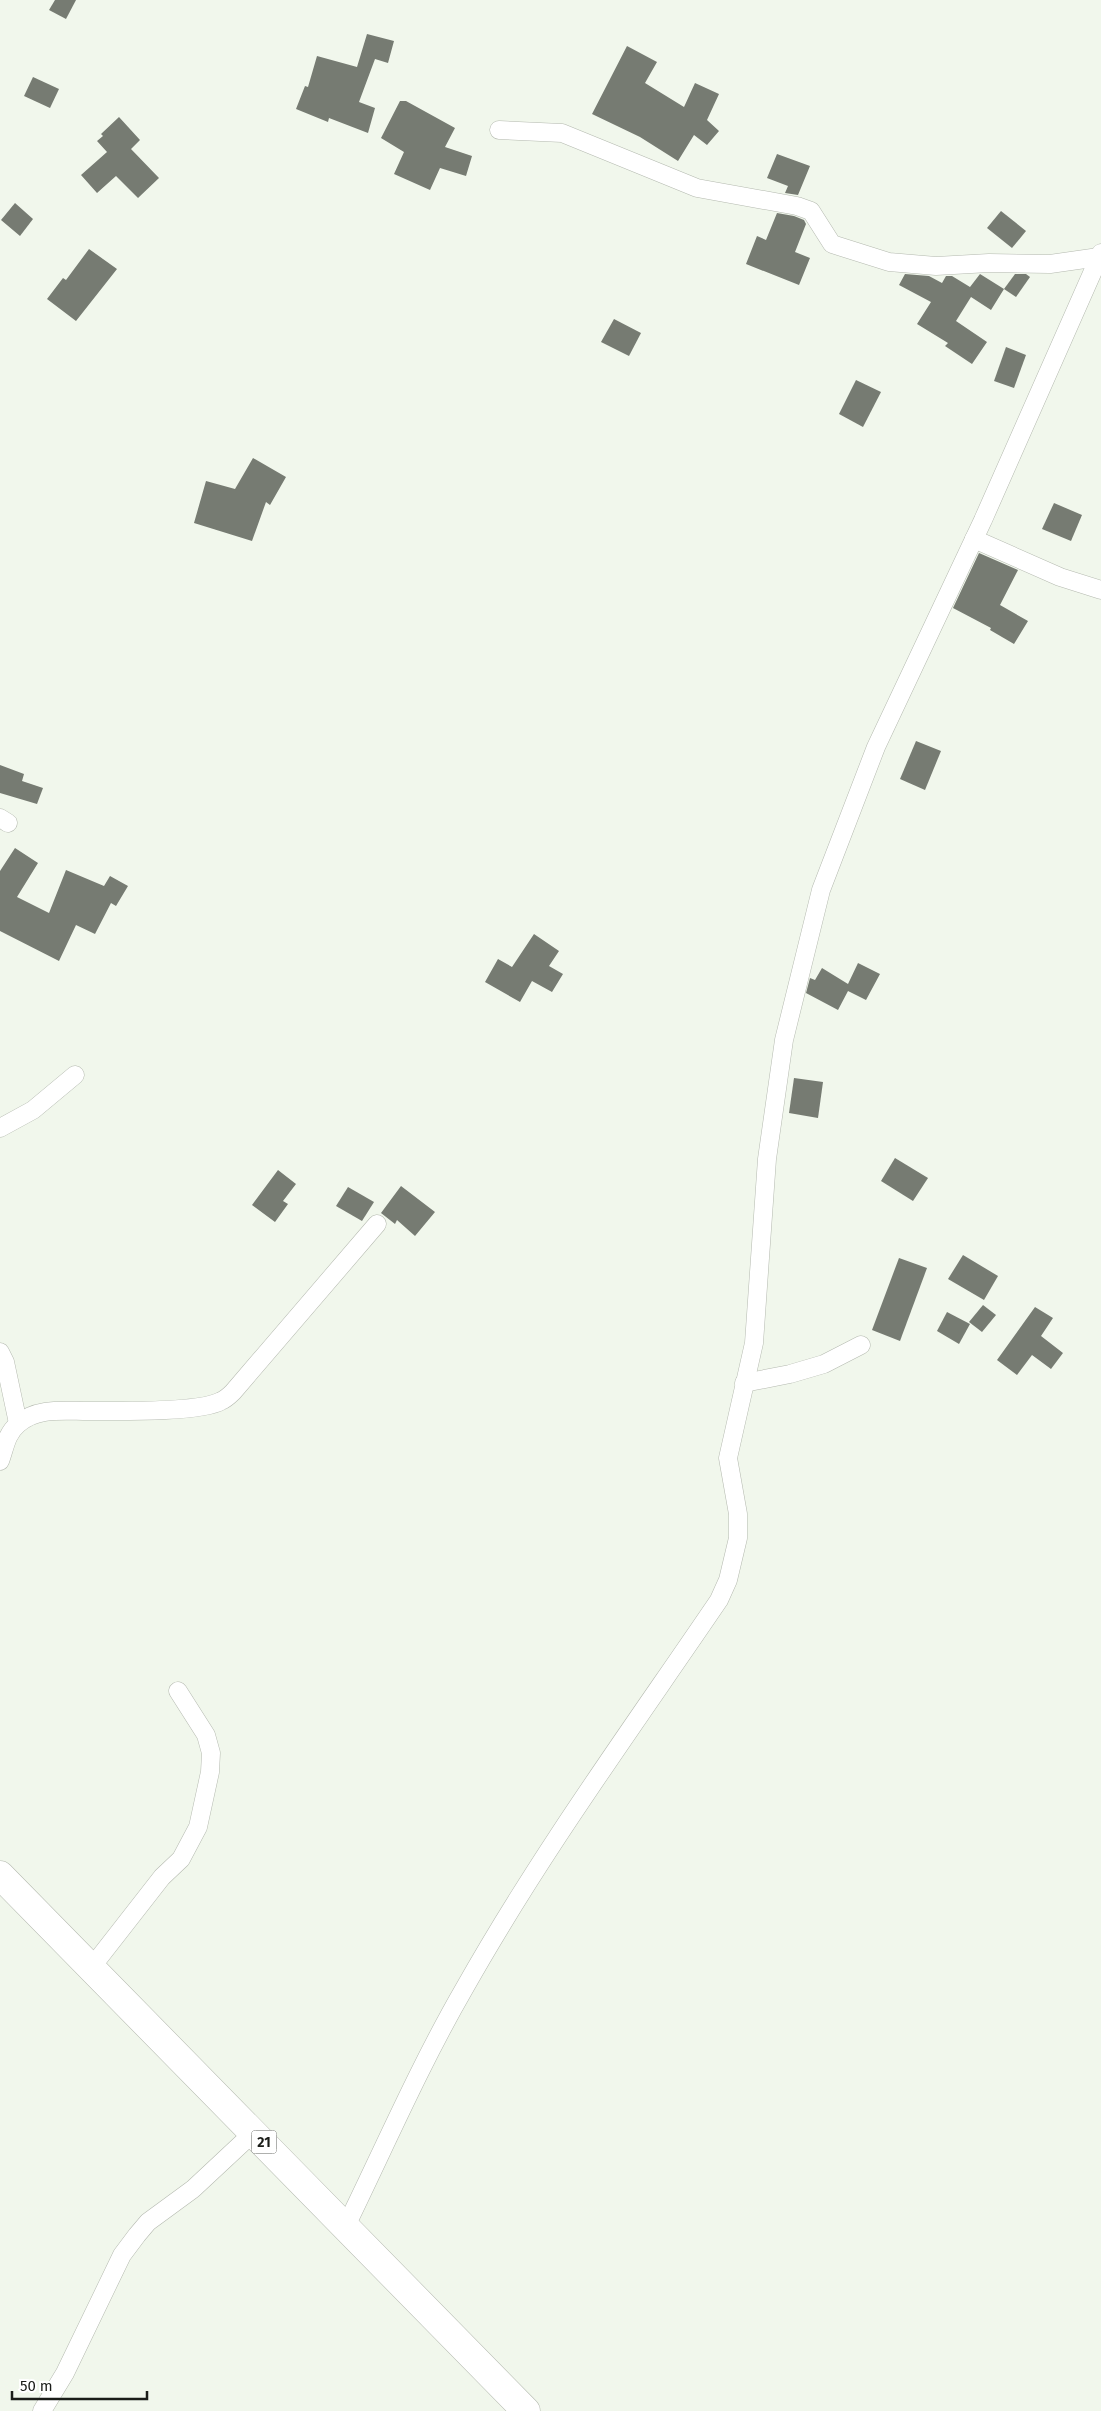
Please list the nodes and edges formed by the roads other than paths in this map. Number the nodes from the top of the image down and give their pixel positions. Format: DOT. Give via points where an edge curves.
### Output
graph roads {
  1 [pos="499,130"];
  2 [pos="1100,255"];
  3 [pos="974,539"];
  4 [pos="1101,590"];
  5 [pos="75,1075"];
  6 [pos="0,1128"];
  7 [pos="378,1224"];
  8 [pos="861,1345"];
  9 [pos="0,1352"];
  10 [pos="744,1383"];
  11 [pos="18,1423"];
  12 [pos="0,1461"];
  13 [pos="178,1692"];
  14 [pos="0,1875"];
  15 [pos="91,1968"];
  16 [pos="254,2132"];
  17 [pos="346,2226"];
  18 [pos="520,2409"];
  19 [pos="42,2411"];
  1 -- 2 [label="street" via="562,133 697,188 797,206 811,211 832,244 890,262 936,266 1050,264"];
  2 -- 3 [label="street"];
  3 -- 4 [label="street" via="1060,577"];
  3 -- 10 [label="street" via="876,747 822,890 784,1040 767,1158 754,1343"];
  5 -- 6 [label="street" via="33,1110"];
  7 -- 11 [label="street" via="233,1392 221,1401 204,1406 133,1411 44,1411"];
  8 -- 10 [label="street" via="824,1364"];
  9 -- 11 [label="street"];
  10 -- 17 [label="street" via="728,1458 738,1514 738,1538 728,1580 719,1600 531,1878 464,1989 414,2083"];
  11 -- 12 [label="street" via="5,1442"];
  13 -- 15 [label="street" via="206,1735 211,1753 198,1827 181,1858 162,1876"];
  14 -- 15 [label="highway, 21"];
  15 -- 16 [label="highway, 21"];
  16 -- 17 [label="highway, 21"];
  16 -- 19 [label="street" via="137,2235 122,2255 66,2373"];
  17 -- 18 [label="highway, 21"];
}
